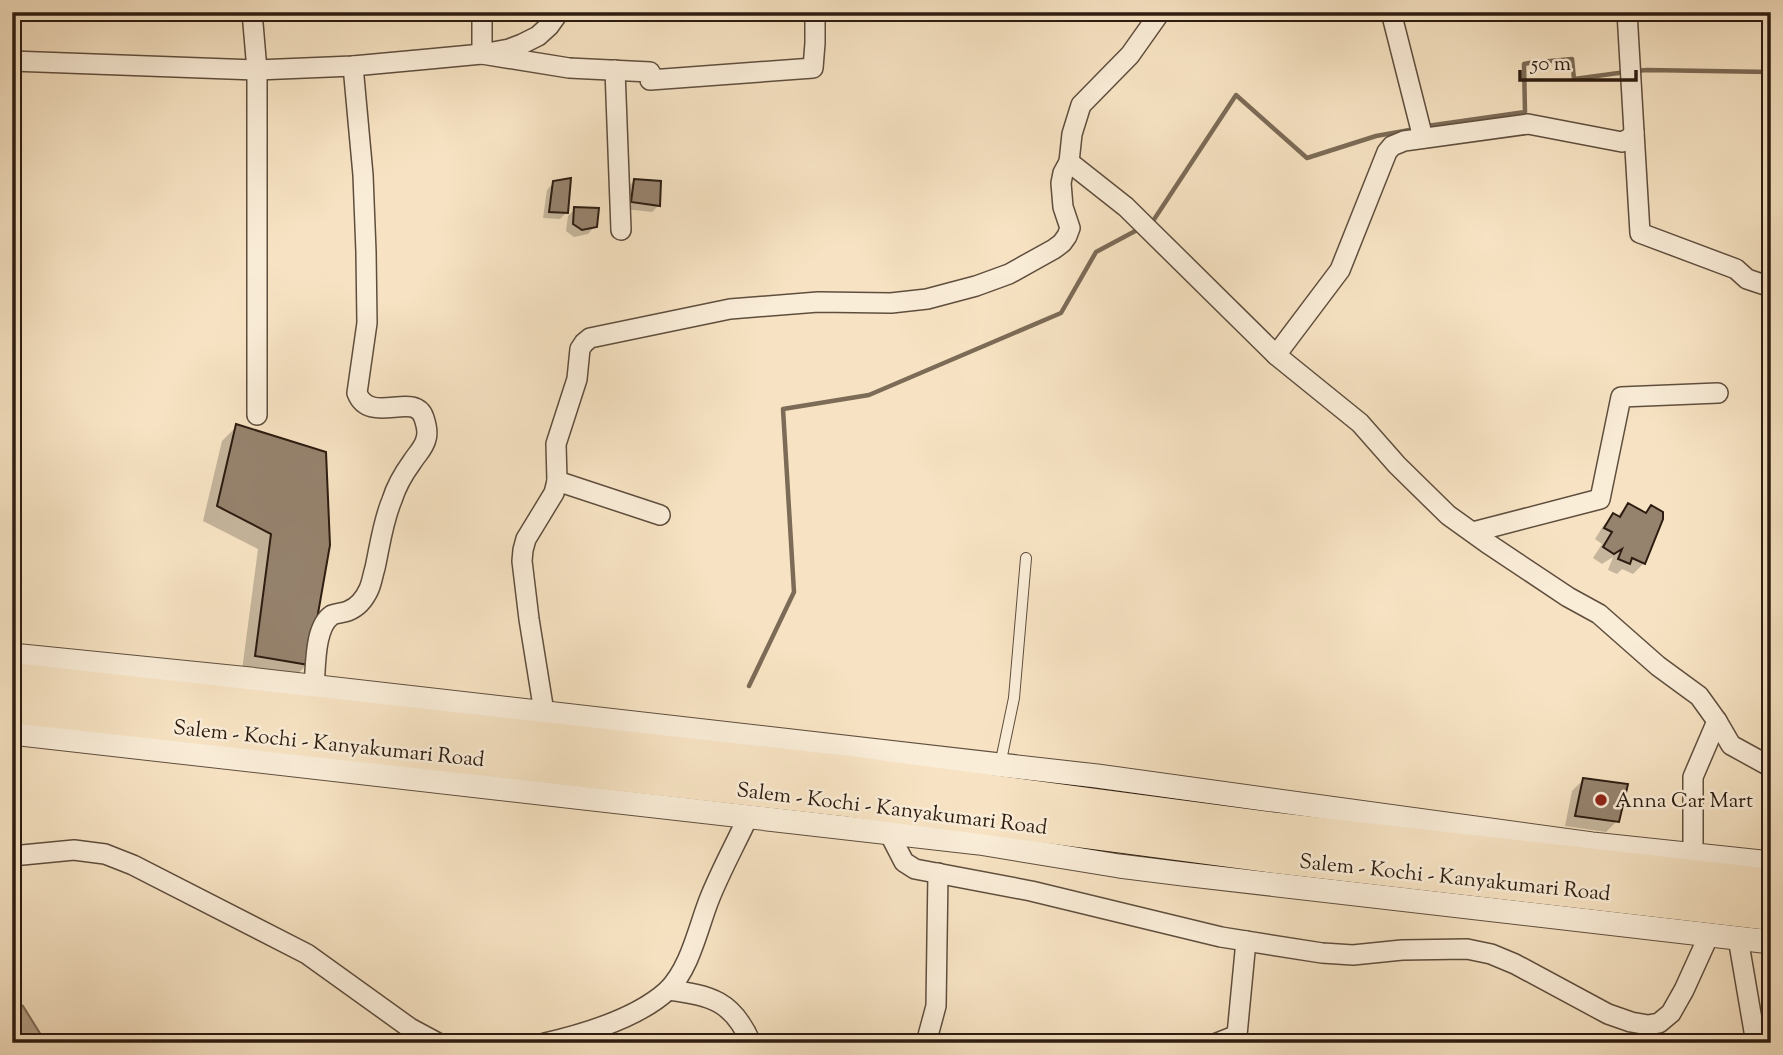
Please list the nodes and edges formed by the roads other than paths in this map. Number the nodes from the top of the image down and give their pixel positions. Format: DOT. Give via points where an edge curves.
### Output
graph roads {
  1 [pos="252,12"];
  2 [pos="482,12"];
  3 [pos="559,12"];
  4 [pos="814,12"];
  5 [pos="1157,12"];
  6 [pos="1391,12"];
  7 [pos="1627,12"];
  8 [pos="482,54"];
  9 [pos="12,61"];
  10 [pos="353,66"];
  11 [pos="257,70"];
  12 [pos="615,70"];
  13 [pos="1634,132"];
  14 [pos="1423,138"];
  15 [pos="1069,162"];
  16 [pos="621,230"];
  17 [pos="1771,287"];
  18 [pos="1276,355"];
  19 [pos="1718,393"];
  20 [pos="257,415"];
  21 [pos="557,481"];
  22 [pos="660,515"];
  23 [pos="1473,532"];
  24 [pos="1026,558"];
  25 [pos="12,655"];
  26 [pos="12,679"];
  27 [pos="314,686"];
  28 [pos="12,707"];
  29 [pos="544,712"];
  30 [pos="1717,721"];
  31 [pos="12,733"];
  32 [pos="1000,765"];
  33 [pos="1771,767"];
  34 [pos="748,817"];
  35 [pos="889,833"];
  36 [pos="1693,854"];
  37 [pos="12,856"];
  38 [pos="1771,863"];
  39 [pos="938,873"];
  40 [pos="1771,885"];
  41 [pos="1771,914"];
  42 [pos="1709,935"];
  43 [pos="1738,938"];
  44 [pos="1246,941"];
  45 [pos="1771,942"];
  46 [pos="668,989"];
  47 [pos="438,1043"];
  48 [pos="545,1043"];
  49 [pos="751,1043"];
  50 [pos="926,1043"];
  51 [pos="1217,1043"];
  52 [pos="1756,1043"];
  1 -- 11 [label="street"];
  2 -- 8 [label="street"];
  3 -- 8 [label="street" via="538,36 509,49"];
  4 -- 12 [label="street" via="813,68 650,80 650,72"];
  5 -- 15 [label="street" via="1130,55 1081,105"];
  6 -- 14 [label="street"];
  7 -- 13 [label="street"];
  8 -- 10 [label="street"];
  8 -- 12 [label="street" via="569,68"];
  9 -- 11 [label="street"];
  10 -- 11 [label="street"];
  10 -- 27 [label="street" via="367,299 357,393 367,407 416,408 426,421 427,437 392,499 370,587 360,604 325,622 318,641"];
  11 -- 20 [label="street"];
  12 -- 16 [label="street"];
  13 -- 14 [label="street" via="1624,142 1528,124"];
  13 -- 17 [label="street" via="1640,233"];
  14 -- 18 [label="street" via="1399,142 1388,150 1340,270"];
  15 -- 18 [label="street" via="1126,207"];
  15 -- 21 [label="street" via="1060,192 1068,236 1009,274 927,299 730,309 590,338 580,349 577,379 556,444"];
  18 -- 23 [label="street" via="1360,423 1448,515"];
  19 -- 23 [label="street" via="1621,397 1600,499"];
  21 -- 22 [label="street"];
  21 -- 29 [label="street" via="526,539 522,561"];
  23 -- 30 [label="street" via="1599,614 1699,696"];
  24 -- 32 [label="lane" via="1014,698"];
  25 -- 27 [label="street"];
  26 -- 40 [label="highway, Salem - Kochi - Kanyakumari Road" via="848,772 1270,828"];
  27 -- 29 [label="street"];
  28 -- 41 [label="highway, Salem - Kochi - Kanyakumari Road" via="844,800 1267,856"];
  29 -- 32 [label="street"];
  30 -- 33 [label="street" via="1731,745"];
  30 -- 36 [label="street" via="1693,777"];
  31 -- 34 [label="street"];
  32 -- 36 [label="street"];
  34 -- 35 [label="street"];
  34 -- 46 [label="street" via="710,898 692,952"];
  35 -- 39 [label="street" via="904,862"];
  35 -- 42 [label="street" via="1183,874"];
  36 -- 38 [label="street"];
  37 -- 47 [label="street" via="74,850 105,854 133,865 307,954"];
  39 -- 44 [label="street"];
  39 -- 50 [label="street" via="936,1006"];
  42 -- 43 [label="street"];
  42 -- 44 [label="street" via="1671,1013 1648,1025 1608,1014 1491,954 1467,949 1353,955"];
  43 -- 45 [label="street"];
  43 -- 52 [label="street"];
  44 -- 51 [label="street" via="1237,1035"];
  46 -- 48 [label="street" via="612,1023"];
  46 -- 49 [label="street" via="715,1000 733,1012"];
}
